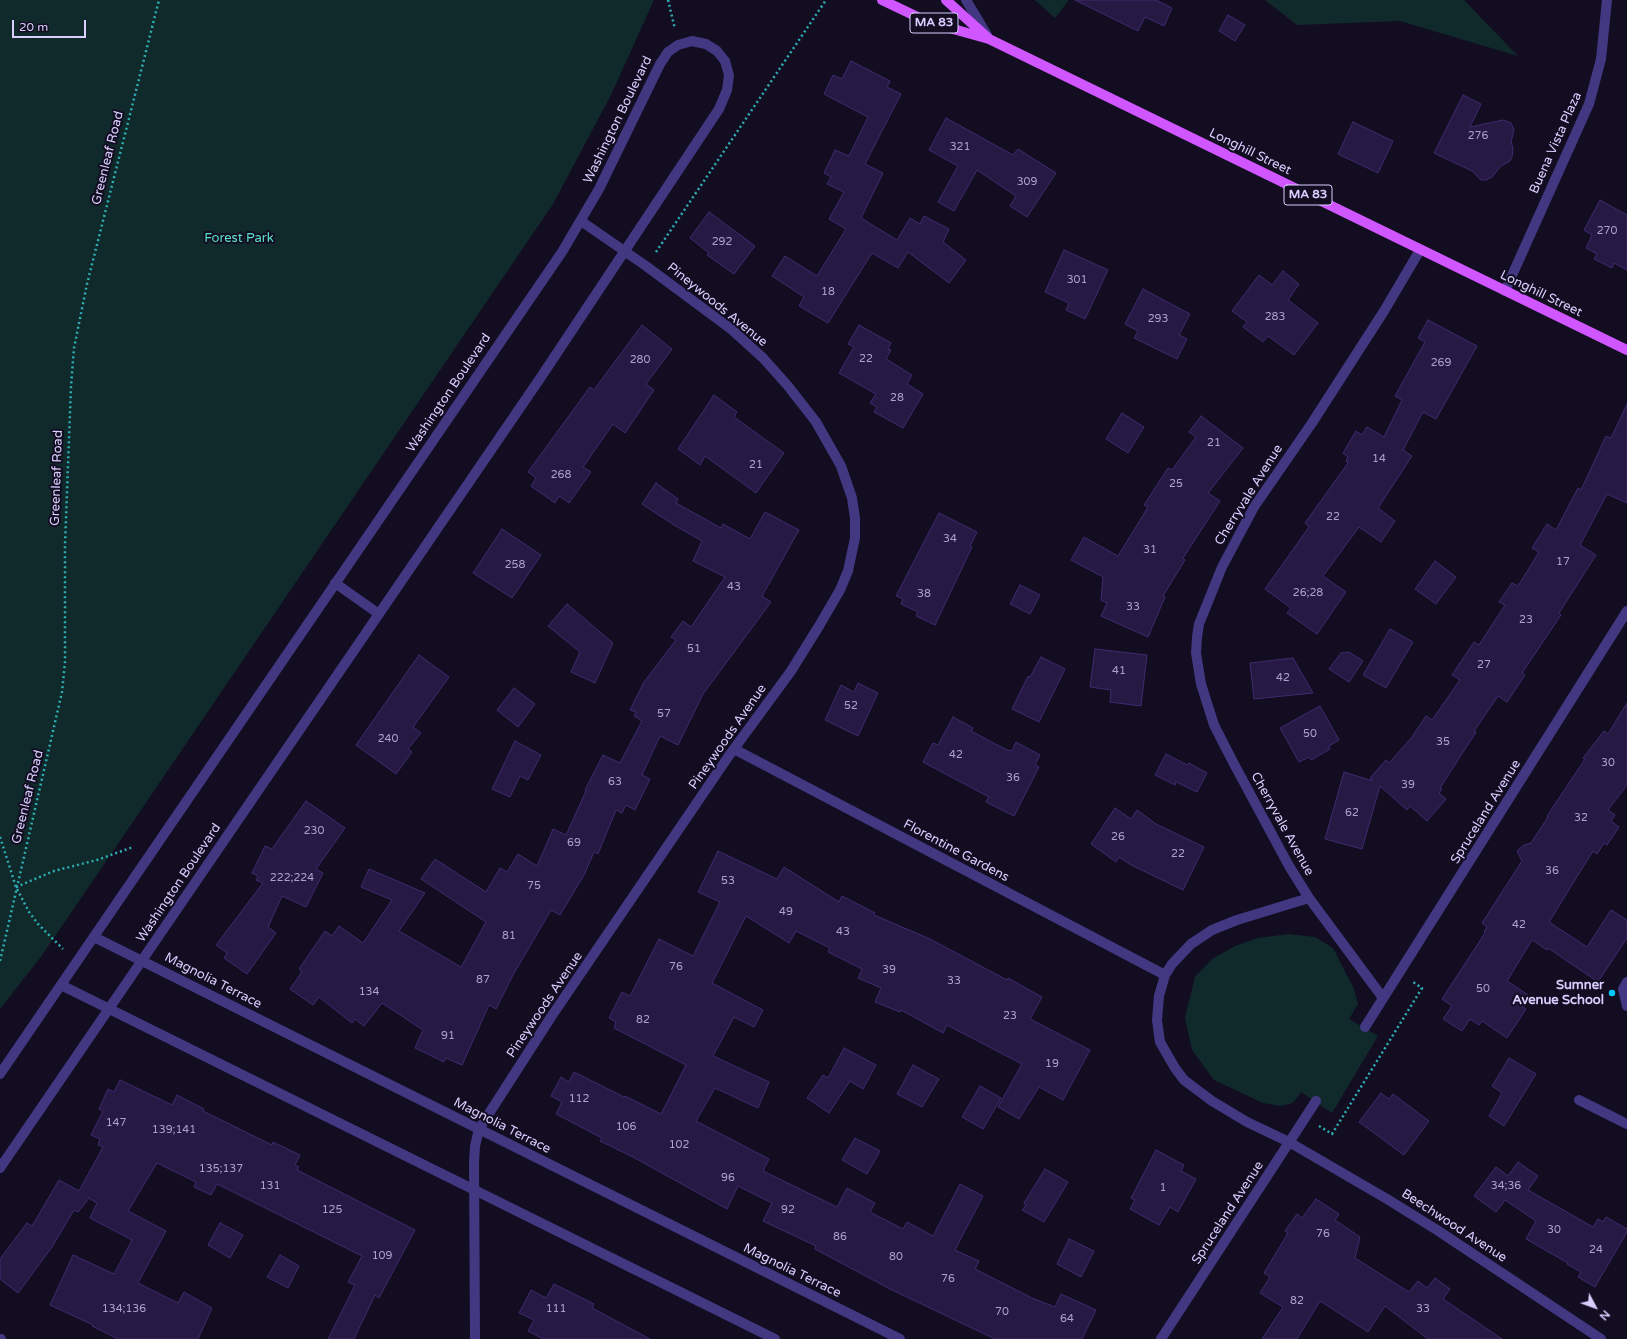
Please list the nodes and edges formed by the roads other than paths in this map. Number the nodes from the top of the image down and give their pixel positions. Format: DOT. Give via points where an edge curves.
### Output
graph roads {
  1 [pos="882,0"];
  2 [pos="946,0"];
  3 [pos="966,0"];
  4 [pos="1607,0"];
  5 [pos="989,39"];
  6 [pos="582,221"];
  7 [pos="1420,250"];
  8 [pos="625,251"];
  9 [pos="1505,291"];
  10 [pos="1627,350"];
  11 [pos="334,583"];
  12 [pos="1627,611"];
  13 [pos="379,614"];
  14 [pos="734,749"];
  15 [pos="1308,898"];
  16 [pos="94,937"];
  17 [pos="142,960"];
  18 [pos="1166,975"];
  19 [pos="1627,982"];
  20 [pos="61,985"];
  21 [pos="1383,998"];
  22 [pos="1627,1006"];
  23 [pos="110,1008"];
  24 [pos="1365,1027"];
  25 [pos="0,1074"];
  26 [pos="1579,1100"];
  27 [pos="1316,1101"];
  28 [pos="1627,1124"];
  29 [pos="479,1129"];
  30 [pos="1289,1142"];
  31 [pos="0,1168"];
  32 [pos="475,1189"];
  33 [pos="475,1339"];
  34 [pos="774,1339"];
  35 [pos="900,1339"];
  36 [pos="1161,1339"];
  37 [pos="1601,1339"];
  1 -- 5 [label="main road, MA 83" via="928,22"];
  2 -- 5 [label="main road, MA 83"];
  3 -- 5 [label="street"];
  4 -- 9 [label="street, Buena Vista Plaza" via="1601,59 1589,104"];
  5 -- 7 [label="main road, Longhill Street / MA 83"];
  6 -- 8 [label="street, Pineywoods Avenue"];
  6 -- 8 [label="street, Washington Boulevard" via="668,52 678,45 692,41 706,44 718,51 725,61 729,75 727,90 718,109"];
  6 -- 11 [label="street, Washington Boulevard"];
  7 -- 9 [label="main road, Longhill Street / MA 83"];
  7 -- 15 [label="street, Cherryvale Avenue" via="1312,423 1254,507 1222,567 1197,637 1196,653 1200,684 1214,725"];
  8 -- 13 [label="street, Washington Boulevard"];
  8 -- 14 [label="street, Pineywoods Avenue" via="731,329 776,372 827,441 841,466 852,498 855,538 848,571 840,590 791,671"];
  9 -- 10 [label="main road, Longhill Street / MA 83"];
  11 -- 13 [label="street"];
  11 -- 16 [label="street, Washington Boulevard"];
  12 -- 21 [label="street, Spruceland Avenue"];
  13 -- 17 [label="street, Washington Boulevard"];
  14 -- 18 [label="street, Florentine Gardens"];
  14 -- 29 [label="street, Pineywoods Avenue" via="551,1017"];
  15 -- 18 [label="street, Beechwood Avenue" via="1212,930 1181,953"];
  15 -- 21 [label="street, Cherryvale Avenue"];
  16 -- 17 [label="street, Magnolia Terrace"];
  16 -- 20 [label="street, Washington Boulevard"];
  17 -- 23 [label="street, Washington Boulevard"];
  17 -- 29 [label="street, Magnolia Terrace"];
  18 -- 30 [label="street, Beechwood Avenue" via="1159,996 1157,1020 1160,1042 1175,1068 1184,1080 1202,1095"];
  19 -- 22 [label="street" via="1623,989"];
  20 -- 23 [label="street"];
  20 -- 25 [label="street, Washington Boulevard"];
  21 -- 24 [label="street, Spruceland Avenue"];
  23 -- 31 [label="street, Washington Boulevard"];
  23 -- 32 [label="street"];
  26 -- 28 [label="street"];
  27 -- 30 [label="street, Spruceland Avenue"];
  29 -- 32 [label="street, Pineywoods Avenue" via="475,1146"];
  29 -- 35 [label="street, Magnolia Terrace"];
  30 -- 36 [label="street, Spruceland Avenue"];
  30 -- 37 [label="street, Beechwood Avenue" via="1437,1230"];
  32 -- 33 [label="street, Pineywoods Avenue"];
  32 -- 34 [label="street"];
}
